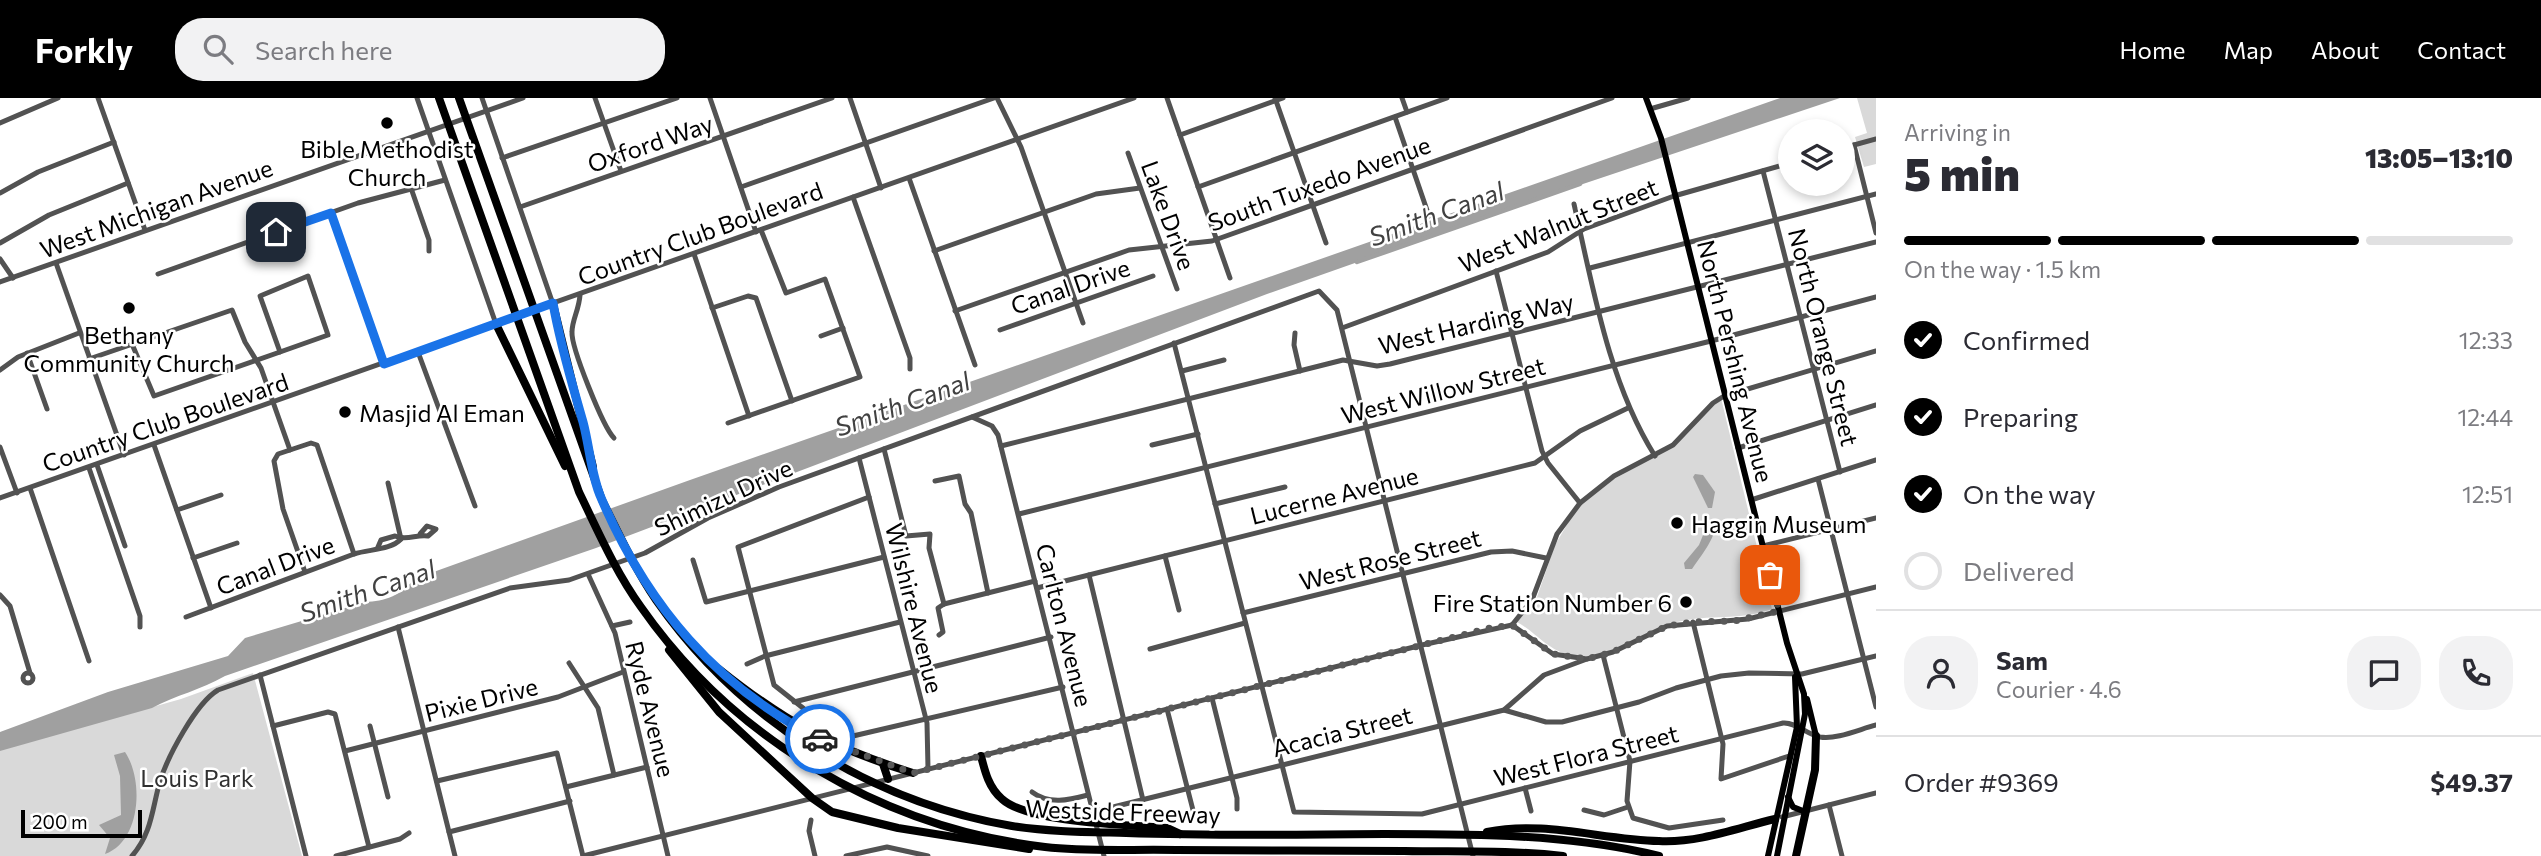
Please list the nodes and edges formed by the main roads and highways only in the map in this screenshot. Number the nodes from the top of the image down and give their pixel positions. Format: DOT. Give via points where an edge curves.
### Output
graph roads {
  1 [pos="439,98"];
  2 [pos="1646,98"];
  3 [pos="460,102"];
  4 [pos="553,303"];
  5 [pos="496,324"];
  6 [pos="595,480"];
  7 [pos="579,492"];
  8 [pos="651,621"];
  9 [pos="697,652"];
  10 [pos="1796,675"];
  11 [pos="1804,694"];
  12 [pos="1799,729"];
  13 [pos="1816,736"];
  14 [pos="981,756"];
  15 [pos="1789,756"];
  16 [pos="883,764"];
  17 [pos="913,773"];
  18 [pos="888,779"];
  19 [pos="1790,788"];
  20 [pos="1788,797"];
  21 [pos="1803,811"];
  22 [pos="1779,817"];
  23 [pos="1477,834"];
  24 [pos="1182,835"];
  25 [pos="1045,847"];
  26 [pos="1108,853"];
  27 [pos="1481,854"];
  28 [pos="1563,856"];
  29 [pos="1659,856"];
  30 [pos="1768,856"];
  31 [pos="1777,856"];
  32 [pos="1796,856"];
  1 -- 7 [label="highway, Westside Freeway"];
  2 -- 10 [label="main road, North Pershing Avenue" via="1661,138"];
  3 -- 6 [label="highway, Westside Freeway"];
  4 -- 6 [label="highway"];
  5 -- 7 [label="highway"];
  6 -- 9 [label="highway, Westside Freeway" via="633,563"];
  7 -- 8 [label="highway, Westside Freeway" via="617,570"];
  8 -- 25 [label="highway, Westside Freeway" via="729,706 773,741 835,780 941,825"];
  8 -- 25 [label="highway" via="711,704 832,812 988,844"];
  9 -- 16 [label="highway" via="793,724"];
  9 -- 24 [label="highway, Westside Freeway" via="724,681 776,723 887,789 980,819 1036,829"];
  10 -- 11 [label="main road, North Pershing Avenue"];
  10 -- 12 [label="main road, North Pershing Avenue"];
  11 -- 12 [label="main road, North Pershing Avenue"];
  11 -- 13 [label="main road"];
  12 -- 15 [label="main road, North Pershing Avenue"];
  12 -- 19 [label="main road, North Pershing Avenue"];
  13 -- 32 [label="highway" via="1815,770"];
  14 -- 24 [label="highway" via="992,788 1008,804 1043,815 1167,828"];
  15 -- 19 [label="main road"];
  15 -- 22 [label="main road, North Pershing Avenue"];
  16 -- 17 [label="highway"];
  16 -- 18 [label="highway"];
  19 -- 20 [label="main road, North Pershing Avenue"];
  20 -- 21 [label="main road" via="1793,807"];
  20 -- 22 [label="main road, North Pershing Avenue"];
  22 -- 23 [label="highway" via="1675,842 1567,831"];
  22 -- 30 [label="main road, North Pershing Avenue"];
  22 -- 31 [label="main road, North Pershing Avenue"];
  23 -- 24 [label="highway, Westside Freeway"];
  23 -- 29 [label="highway, Westside Freeway" via="1590,843"];
  25 -- 26 [label="highway, Westside Freeway"];
  26 -- 27 [label="highway, Westside Freeway"];
  27 -- 28 [label="highway, Westside Freeway"];
}
